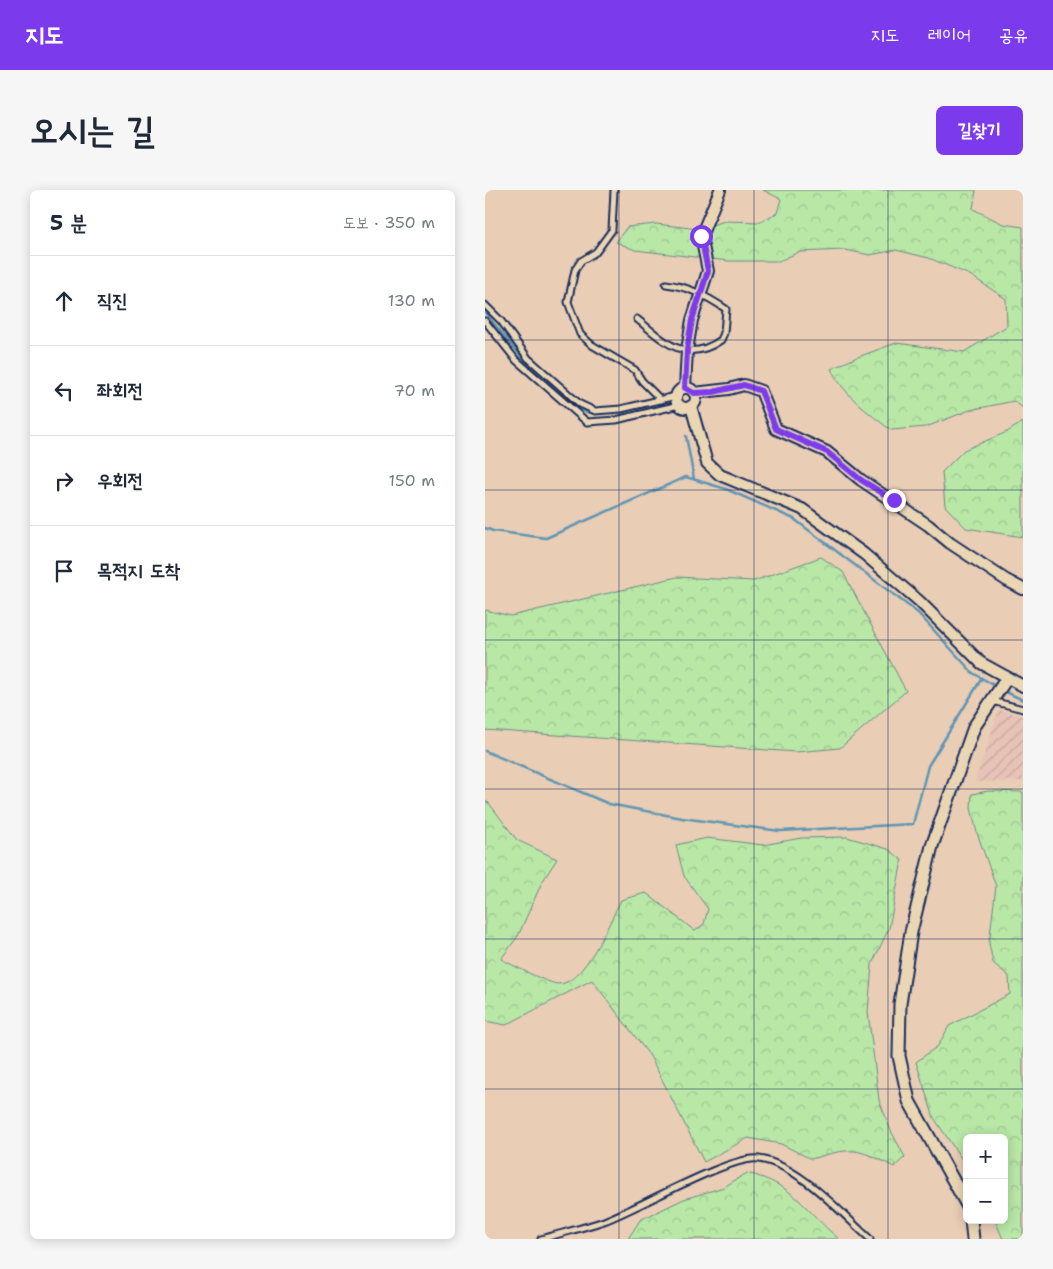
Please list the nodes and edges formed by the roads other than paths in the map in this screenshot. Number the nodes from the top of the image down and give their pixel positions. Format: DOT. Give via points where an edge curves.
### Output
graph roads {
  1 [pos="614,190"];
  2 [pos="720,190"];
  3 [pos="666,284"];
  4 [pos="701,293"];
  5 [pos="485,305"];
  6 [pos="637,319"];
  7 [pos="485,321"];
  8 [pos="687,350"];
  9 [pos="689,391"];
  10 [pos="661,400"];
  11 [pos="677,400"];
  12 [pos="691,406"];
  13 [pos="1023,589"];
  14 [pos="1005,680"];
  15 [pos="1023,686"];
  16 [pos="993,699"];
  17 [pos="1023,709"];
  18 [pos="963,1198"];
  19 [pos="971,1224"];
  20 [pos="541,1239"];
  21 [pos="869,1239"];
  22 [pos="973,1239"];
  1 -- 10 [label="lane" via="612,230 601,246 581,261 575,270 569,302 580,334 592,345 635,370"];
  2 -- 4 [label="street" via="701,236 708,271"];
  3 -- 4 [label="lane" via="685,286"];
  4 -- 8 [label="street"];
  4 -- 8 [label="lane" via="726,309 724,333 715,344 696,352"];
  5 -- 10 [label="lane" via="529,358 580,404 595,412"];
  6 -- 8 [label="lane" via="673,348"];
  7 -- 11 [label="lane" via="516,360 587,422 616,420"];
  8 -- 9 [label="street"];
  9 -- 11 [label="street" via="679,391"];
  9 -- 12 [label="street" via="695,400"];
  9 -- 13 [label="street" via="744,385 761,391 776,429 827,452 950,543"];
  10 -- 11 [label="lane"];
  11 -- 12 [label="street" via="685,408"];
  12 -- 14 [label="street" via="707,463 720,475 802,509 864,554 919,600 981,663"];
  14 -- 15 [label="street"];
  14 -- 16 [label="street"];
  16 -- 17 [label="lane"];
  16 -- 18 [label="street" via="974,727 932,846 911,932 900,1004 899,1056 909,1101"];
  19 -- 22 [label="street"];
  20 -- 21 [label="lane" via="604,1221 729,1165 758,1159 795,1174"];
}
